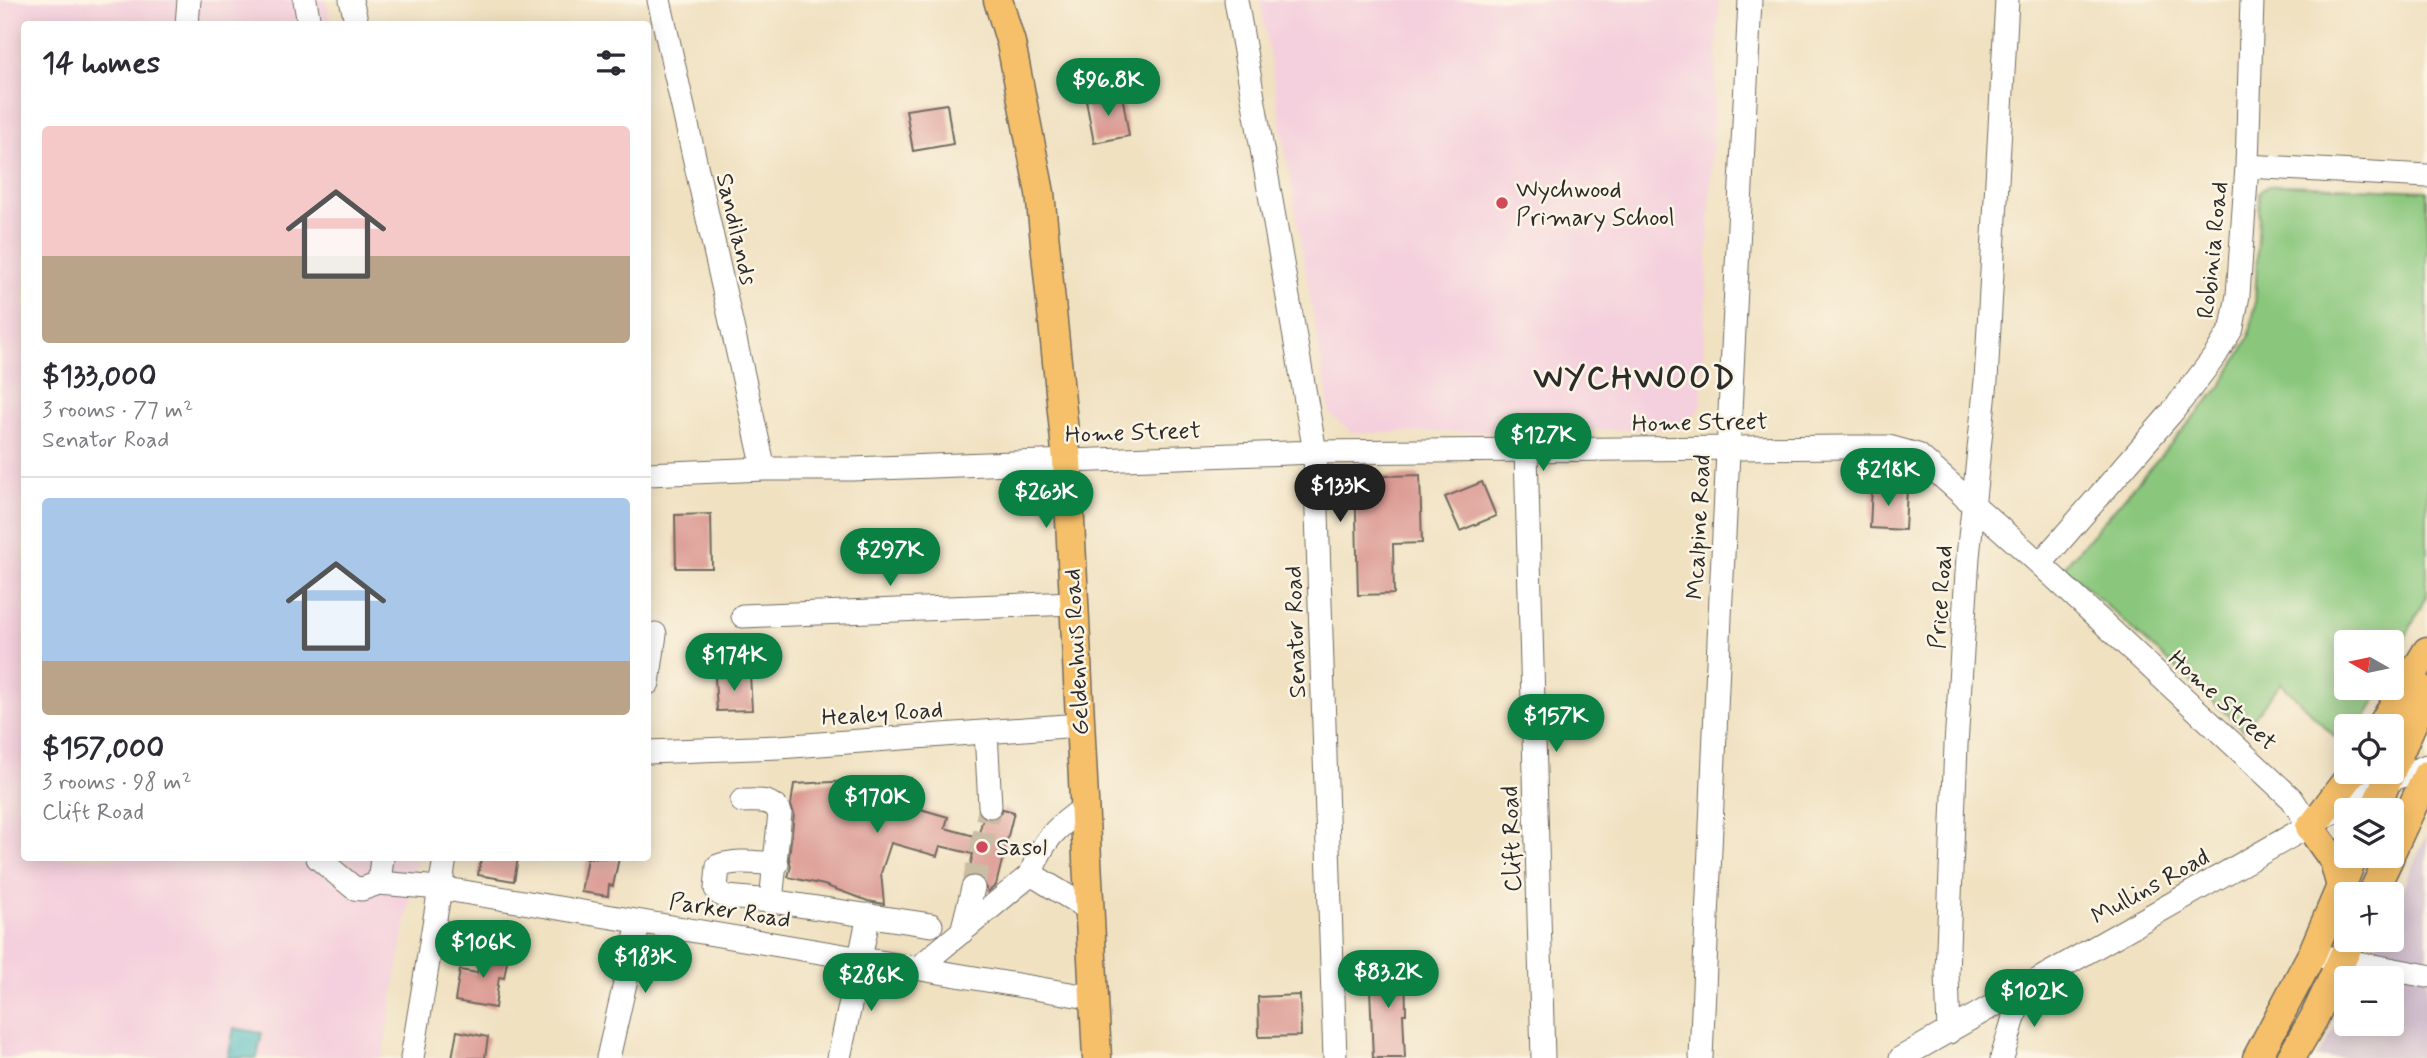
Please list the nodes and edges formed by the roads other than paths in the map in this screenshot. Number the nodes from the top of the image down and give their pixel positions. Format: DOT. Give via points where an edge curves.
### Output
graph roads {
  1 [pos="189,0"];
  2 [pos="304,0"];
  3 [pos="351,0"];
  4 [pos="659,0"];
  5 [pos="999,0"];
  6 [pos="1237,0"];
  7 [pos="1750,0"];
  8 [pos="2007,0"];
  9 [pos="2252,0"];
  10 [pos="187,21"];
  11 [pos="308,21"];
  12 [pos="356,21"];
  13 [pos="2247,166"];
  14 [pos="2427,176"];
  15 [pos="1729,447"];
  16 [pos="1526,451"];
  17 [pos="1315,452"];
  18 [pos="1067,461"];
  19 [pos="764,469"];
  20 [pos="651,474"];
  21 [pos="1975,506"];
  22 [pos="2040,564"];
  23 [pos="1074,603"];
  24 [pos="743,616"];
  25 [pos="655,634"];
  26 [pos="2427,651"];
  27 [pos="651,662"];
  28 [pos="2427,691"];
  29 [pos="2388,714"];
  30 [pos="1079,725"];
  31 [pos="986,732"];
  32 [pos="2404,743"];
  33 [pos="651,752"];
  34 [pos="2427,766"];
  35 [pos="2404,771"];
  36 [pos="2427,775"];
  37 [pos="2344,784"];
  38 [pos="2375,784"];
  39 [pos="742,801"];
  40 [pos="990,806"];
  41 [pos="1084,808"];
  42 [pos="2404,824"];
  43 [pos="2312,825"];
  44 [pos="322,861"];
  45 [pos="382,861"];
  46 [pos="444,861"];
  47 [pos="777,864"];
  48 [pos="1031,874"];
  49 [pos="2340,882"];
  50 [pos="379,883"];
  51 [pos="440,888"];
  52 [pos="972,888"];
  53 [pos="771,901"];
  54 [pos="2334,903"];
  55 [pos="1090,910"];
  56 [pos="869,915"];
  57 [pos="639,922"];
  58 [pos="931,925"];
  59 [pos="962,932"];
  60 [pos="2335,952"];
  61 [pos="2346,952"];
  62 [pos="2349,952"];
  63 [pos="2312,954"];
  64 [pos="860,958"];
  65 [pos="918,968"];
  66 [pos="2427,976"];
  67 [pos="2023,987"];
  68 [pos="1094,999"];
  69 [pos="1949,1032"];
  70 [pos="412,1058"];
  71 [pos="608,1058"];
  72 [pos="839,1058"];
  73 [pos="1097,1058"];
  74 [pos="1335,1058"];
  75 [pos="1543,1058"];
  76 [pos="1701,1058"];
  77 [pos="1901,1058"];
  78 [pos="2002,1058"];
  79 [pos="2257,1058"];
  80 [pos="2291,1058"];
  1 -- 10 [label="street"];
  2 -- 11 [label="street"];
  3 -- 12 [label="street"];
  4 -- 19 [label="street, Sandilands"];
  5 -- 18 [label="main road, Geldenhuis Road" via="1040,194"];
  6 -- 17 [label="street, Senator Road"];
  7 -- 15 [label="street, Mcalpine Road"];
  8 -- 21 [label="street, Price Road"];
  9 -- 13 [label="street, Robinia Road"];
  13 -- 14 [label="street"];
  13 -- 22 [label="street, Robinia Road" via="2232,328 2173,411"];
  15 -- 16 [label="street, Home Street"];
  15 -- 21 [label="street, Home Street" via="1903,450 1918,455"];
  15 -- 76 [label="street, Mcalpine Road"];
  16 -- 17 [label="street, Home Street"];
  16 -- 75 [label="street, Clift Road"];
  17 -- 18 [label="street, Home Street"];
  17 -- 74 [label="street, Senator Road"];
  18 -- 19 [label="street, Home Street"];
  18 -- 23 [label="main road, Geldenhuis Road"];
  19 -- 20 [label="street, Home Street"];
  21 -- 22 [label="street, Home Street"];
  21 -- 69 [label="street, Price Road" via="1956,745"];
  22 -- 43 [label="street, Home Street" via="2292,799"];
  23 -- 24 [label="street"];
  23 -- 30 [label="main road, Geldenhuis Road"];
  25 -- 27 [label="street"];
  26 -- 29 [label="main road"];
  28 -- 32 [label="main road"];
  30 -- 31 [label="street, Healey Road"];
  30 -- 41 [label="main road, Geldenhuis Road"];
  31 -- 33 [label="street, Healey Road"];
  31 -- 40 [label="street"];
  34 -- 35 [label="street, Mullins Road"];
  36 -- 42 [label="main road"];
  37 -- 43 [label="main road"];
  38 -- 43 [label="street, Mullins Road"];
  39 -- 47 [label="street" via="775,804 780,813"];
  41 -- 48 [label="street" via="1046,840"];
  41 -- 55 [label="main road, Geldenhuis Road"];
  43 -- 49 [label="main road" via="2334,861"];
  43 -- 67 [label="street, Mullins Road"];
  44 -- 50 [label="street, Parker Road" via="354,888"];
  45 -- 50 [label="street"];
  46 -- 51 [label="street"];
  47 -- 53 [label="street"];
  47 -- 53 [label="street" via="718,866 716,889 720,894"];
  48 -- 55 [label="street"];
  48 -- 59 [label="street"];
  50 -- 51 [label="street, Parker Road"];
  51 -- 57 [label="street, Parker Road"];
  51 -- 70 [label="street"];
  52 -- 59 [label="street"];
  53 -- 56 [label="street"];
  54 -- 63 [label="main road"];
  55 -- 68 [label="main road, Geldenhuis Road"];
  56 -- 58 [label="street"];
  56 -- 64 [label="street"];
  57 -- 64 [label="street, Parker Road"];
  57 -- 71 [label="street"];
  59 -- 65 [label="street"];
  60 -- 63 [label="street"];
  61 -- 80 [label="main road"];
  62 -- 66 [label="street"];
  63 -- 79 [label="main road"];
  64 -- 65 [label="street, Parker Road"];
  64 -- 72 [label="street"];
  65 -- 68 [label="street, Parker Road"];
  67 -- 69 [label="street, Mullins Road"];
  67 -- 78 [label="street"];
  68 -- 73 [label="main road, Geldenhuis Road"];
  69 -- 77 [label="street, Mullins Road"];
}
